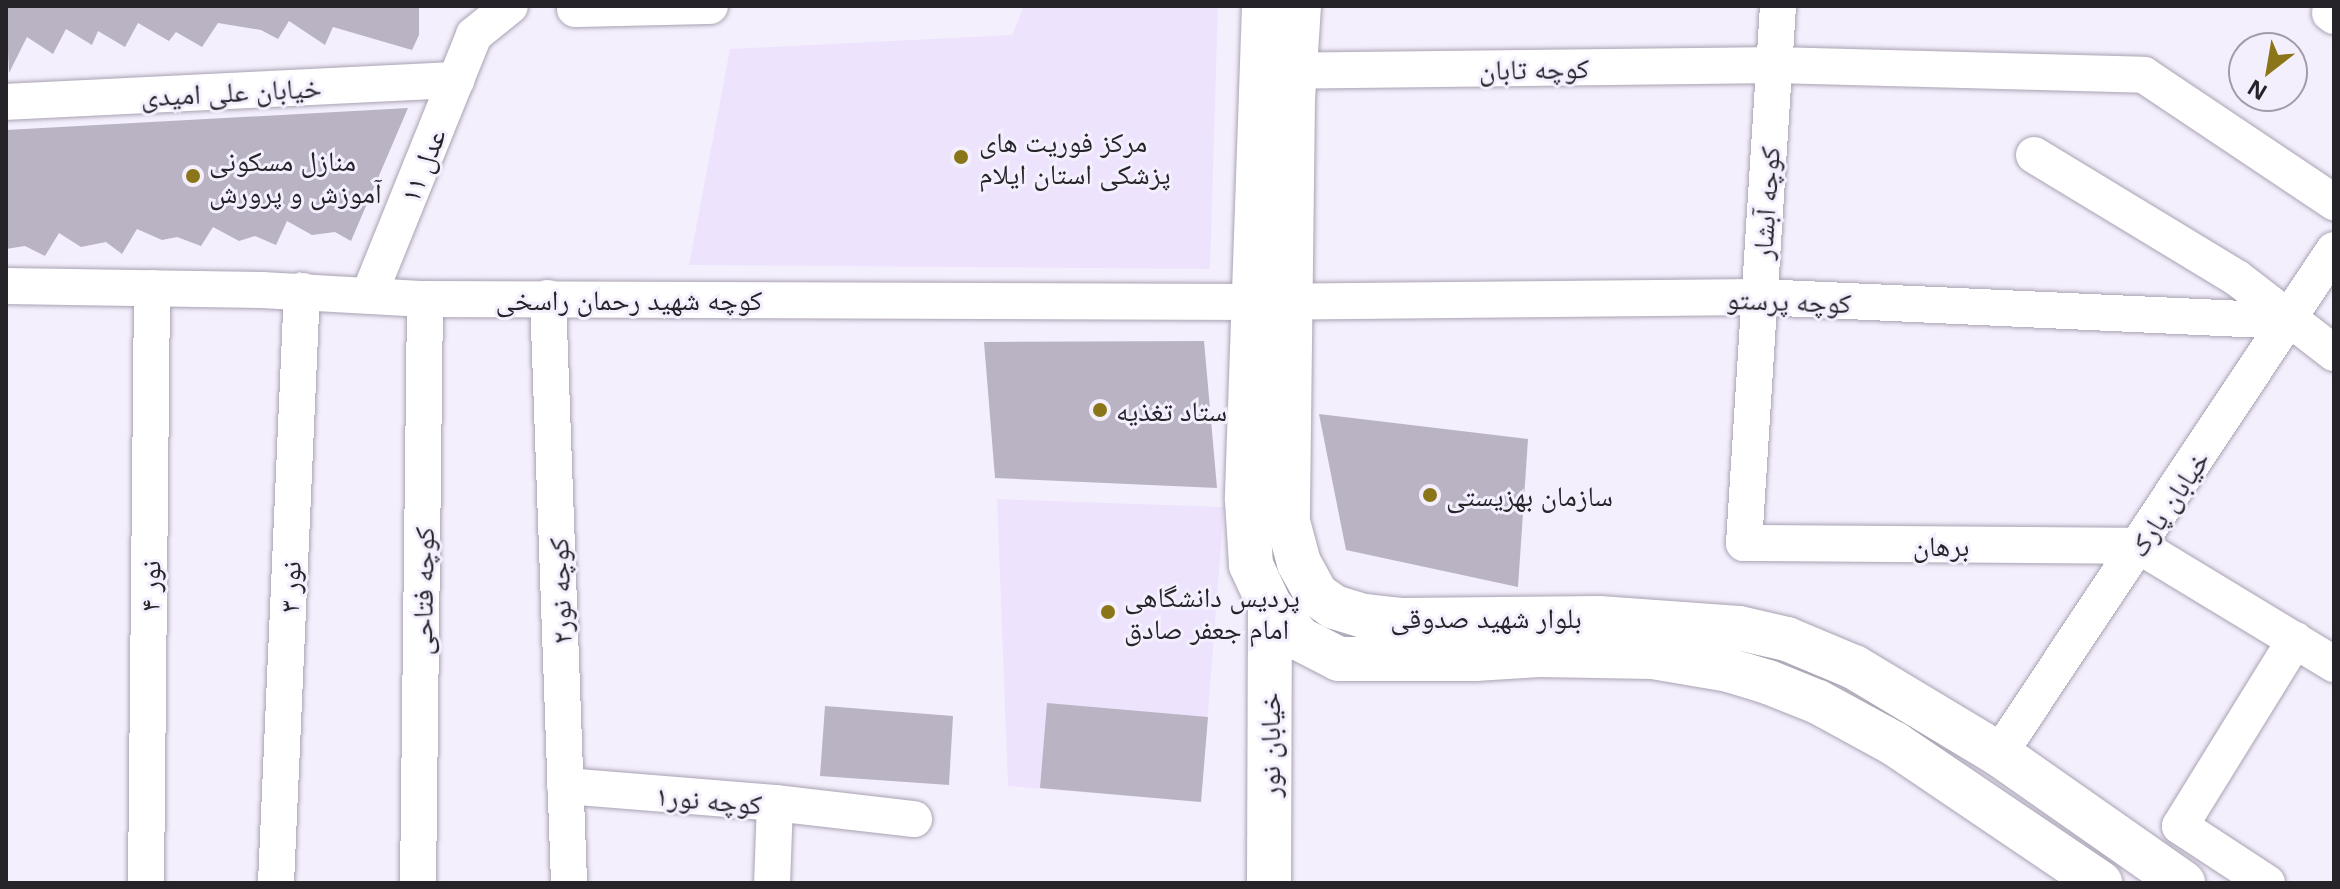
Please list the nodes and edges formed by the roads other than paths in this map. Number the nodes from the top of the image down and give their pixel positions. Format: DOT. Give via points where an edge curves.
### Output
graph roads {
  1 [pos="510,6"];
  2 [pos="710,6"];
  3 [pos="1264,6"];
  4 [pos="1299,6"];
  5 [pos="1778,6"];
  6 [pos="575,9"];
  7 [pos="470,21"];
  8 [pos="1774,65"];
  9 [pos="1278,71"];
  10 [pos="456,80"];
  11 [pos="6,102"];
  12 [pos="2034,155"];
  13 [pos="2334,202"];
  14 [pos="2334,250"];
  15 [pos="6,286"];
  16 [pos="152,288"];
  17 [pos="302,291"];
  18 [pos="369,295"];
  19 [pos="1759,297"];
  20 [pos="548,298"];
  21 [pos="425,299"];
  22 [pos="1271,301"];
  23 [pos="2288,321"];
  24 [pos="2334,353"];
  25 [pos="1744,543"];
  26 [pos="2139,546"];
  27 [pos="1306,578"];
  28 [pos="1270,606"];
  29 [pos="2295,640"];
  30 [pos="2334,664"];
  31 [pos="1999,754"];
  32 [pos="565,786"];
  33 [pos="775,803"];
  34 [pos="914,819"];
  35 [pos="146,883"];
  36 [pos="276,883"];
  37 [pos="418,883"];
  38 [pos="569,883"];
  39 [pos="772,883"];
  40 [pos="1269,883"];
  41 [pos="2100,883"];
  42 [pos="2183,883"];
  43 [pos="2267,883"];
  1 -- 7 [label="street, عدل ۱۱"];
  2 -- 6 [label="street"];
  3 -- 9 [label="main road, بلوار شهید صدوقی"];
  4 -- 9 [label="main road, بلوار شهید صدوقی"];
  5 -- 8 [label="street, کوچه آبشار"];
  7 -- 10 [label="street, عدل ۱۱"];
  8 -- 9 [label="street, کوچه تابان"];
  8 -- 13 [label="street, کوچه تابان" via="2144,75"];
  8 -- 19 [label="street, کوچه آبشار"];
  9 -- 22 [label="main road, بلوار شهید صدوقی"];
  10 -- 11 [label="street, خیابان علی امیدی"];
  10 -- 18 [label="street, عدل ۱۱"];
  12 -- 23 [label="street" via="2237,278"];
  14 -- 23 [label="street, خیابان پارک"];
  15 -- 16 [label="street, کوچه شهید رحمان راسخی"];
  16 -- 17 [label="street, کوچه شهید رحمان راسخی"];
  16 -- 35 [label="street, نور ۴"];
  17 -- 18 [label="street, کوچه شهید رحمان راسخی"];
  17 -- 36 [label="street, نور ۳"];
  18 -- 21 [label="street, کوچه شهید رحمان راسخی"];
  19 -- 22 [label="street, کوچه پرستو"];
  19 -- 23 [label="street, کوچه پرستو"];
  19 -- 25 [label="street, کوچه آبشار"];
  20 -- 21 [label="street, کوچه شهید رحمان راسخی"];
  20 -- 22 [label="street, کوچه شهید رحمان راسخی"];
  20 -- 32 [label="street, کوچه نور۲"];
  21 -- 37 [label="street, کوچه فتاحی"];
  22 -- 27 [label="main road, بلوار شهید صدوقی" via="1288,522"];
  22 -- 28 [label="main road, بلوار شهید صدوقی" via="1247,500 1251,565"];
  23 -- 24 [label="street"];
  23 -- 26 [label="street, خیابان پارک"];
  25 -- 26 [label="street, برهان"];
  26 -- 29 [label="street"];
  26 -- 31 [label="street, خیابان پارک"];
  27 -- 28 [label="street"];
  27 -- 31 [label="main road, بلوار شهید صدوقی" via="1334,607 1364,616 1599,618 1739,628 1787,639 1854,667"];
  28 -- 40 [label="main road, خیابان نور"];
  28 -- 41 [label="main road, بلوار شهید صدوقی" via="1300,639 1339,659 1653,657 1768,682 1895,744"];
  29 -- 30 [label="street"];
  29 -- 43 [label="street" via="2180,826"];
  31 -- 42 [label="main road, بلوار شهید صدوقی"];
  32 -- 33 [label="street, کوچه نور۱"];
  32 -- 38 [label="street, کوچه نور۲"];
  33 -- 34 [label="street"];
  33 -- 39 [label="street, کوچه نور۱"];
}
